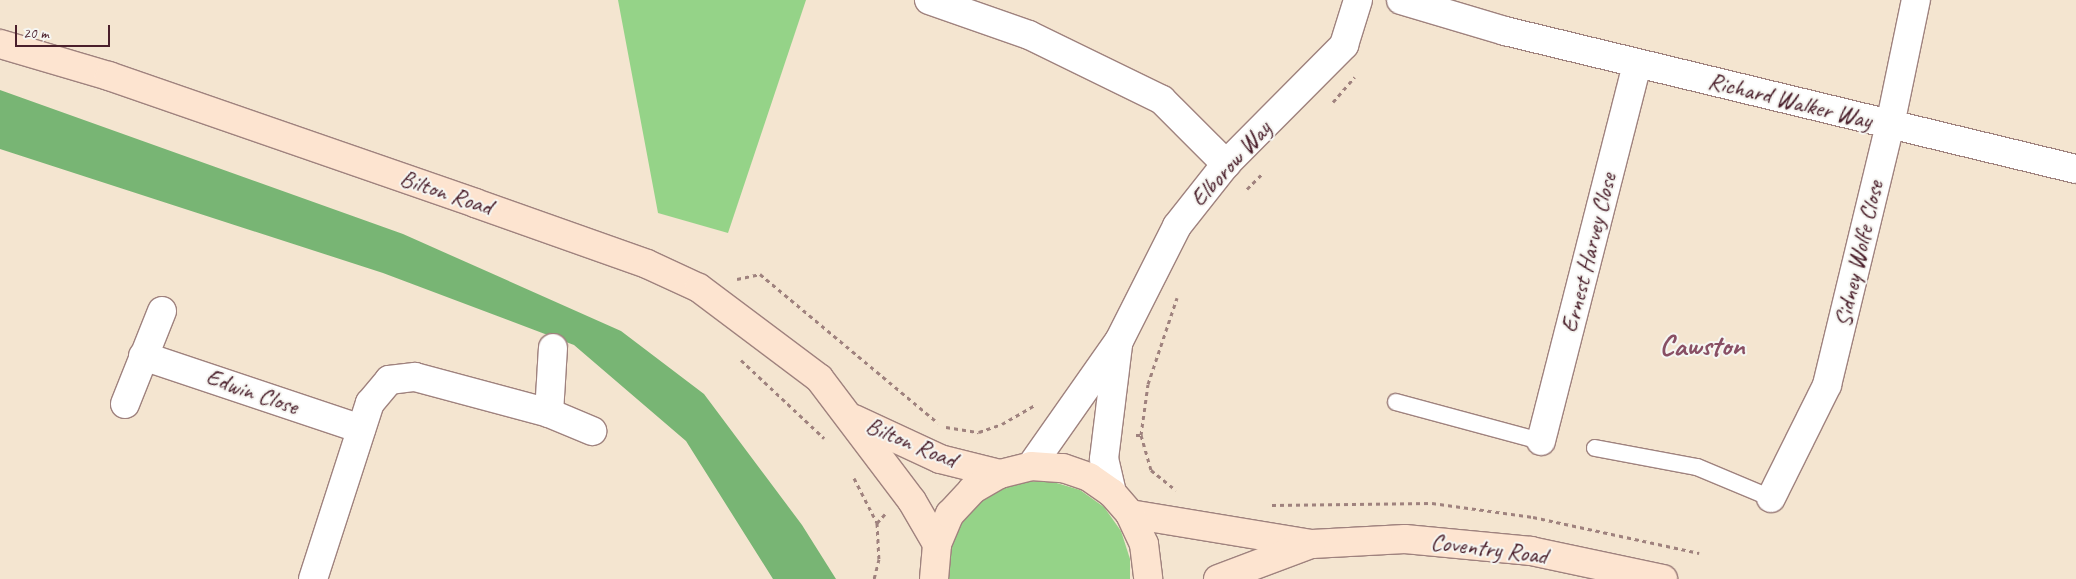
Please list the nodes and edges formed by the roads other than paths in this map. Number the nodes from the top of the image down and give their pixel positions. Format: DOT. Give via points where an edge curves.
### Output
graph roads {
  1 [pos="929,0"];
  2 [pos="1358,0"];
  3 [pos="1401,0"];
  4 [pos="1916,0"];
  5 [pos="1439,5"];
  6 [pos="0,44"];
  7 [pos="1637,64"];
  8 [pos="1890,125"];
  9 [pos="1226,164"];
  10 [pos="2076,169"];
  11 [pos="162,311"];
  12 [pos="1119,341"];
  13 [pos="553,348"];
  14 [pos="144,356"];
  15 [pos="1396,402"];
  16 [pos="125,404"];
  17 [pos="549,413"];
  18 [pos="850,417"];
  19 [pos="361,429"];
  20 [pos="592,431"];
  21 [pos="1541,441"];
  22 [pos="1595,448"];
  23 [pos="1031,466"];
  24 [pos="1000,474"];
  25 [pos="1112,493"];
  26 [pos="1771,498"];
  27 [pos="1130,514"];
  28 [pos="937,544"];
  29 [pos="1312,544"];
  30 [pos="312,579"];
  31 [pos="934,579"];
  32 [pos="1148,579"];
  33 [pos="1218,579"];
  34 [pos="1663,579"];
  1 -- 9 [label="street" via="1028,35 1162,100"];
  2 -- 9 [label="street, Elborow Way" via="1344,46"];
  3 -- 5 [label="street, Richard Walker Way"];
  4 -- 8 [label="street, Sidney Wolfe Close"];
  5 -- 7 [label="street, Richard Walker Way" via="1505,32"];
  6 -- 18 [label="main road, Bilton Road" via="109,76 647,264 699,288 820,378"];
  7 -- 8 [label="street, Richard Walker Way"];
  7 -- 21 [label="street, Ernest Harvey Close"];
  8 -- 10 [label="street, Richard Walker Way"];
  8 -- 26 [label="street, Sidney Wolfe Close" via="1827,385"];
  9 -- 12 [label="street, Elborow Way" via="1178,226"];
  11 -- 14 [label="street"];
  12 -- 23 [label="street, Elborow Way"];
  12 -- 25 [label="street, Elborow Way" via="1104,459"];
  13 -- 17 [label="street"];
  14 -- 16 [label="street"];
  14 -- 19 [label="street, Edwin Close"];
  15 -- 21 [label="lane"];
  17 -- 19 [label="street" via="415,376 389,380 370,403"];
  17 -- 20 [label="street"];
  18 -- 24 [label="main road, Bilton Road" via="940,459"];
  18 -- 28 [label="main road, Bilton Road" via="912,501"];
  19 -- 30 [label="street"];
  22 -- 26 [label="lane" via="1696,467"];
  23 -- 24 [label="main road"];
  23 -- 25 [label="main road" via="1063,468 1089,477"];
  24 -- 28 [label="main road" via="972,490 950,514"];
  25 -- 27 [label="main road"];
  27 -- 29 [label="main road, Coventry Road"];
  27 -- 32 [label="main road" via="1144,544"];
  28 -- 31 [label="main road"];
  29 -- 33 [label="main road, Coventry Road"];
  29 -- 34 [label="main road, Coventry Road" via="1404,539 1531,551"];
}
